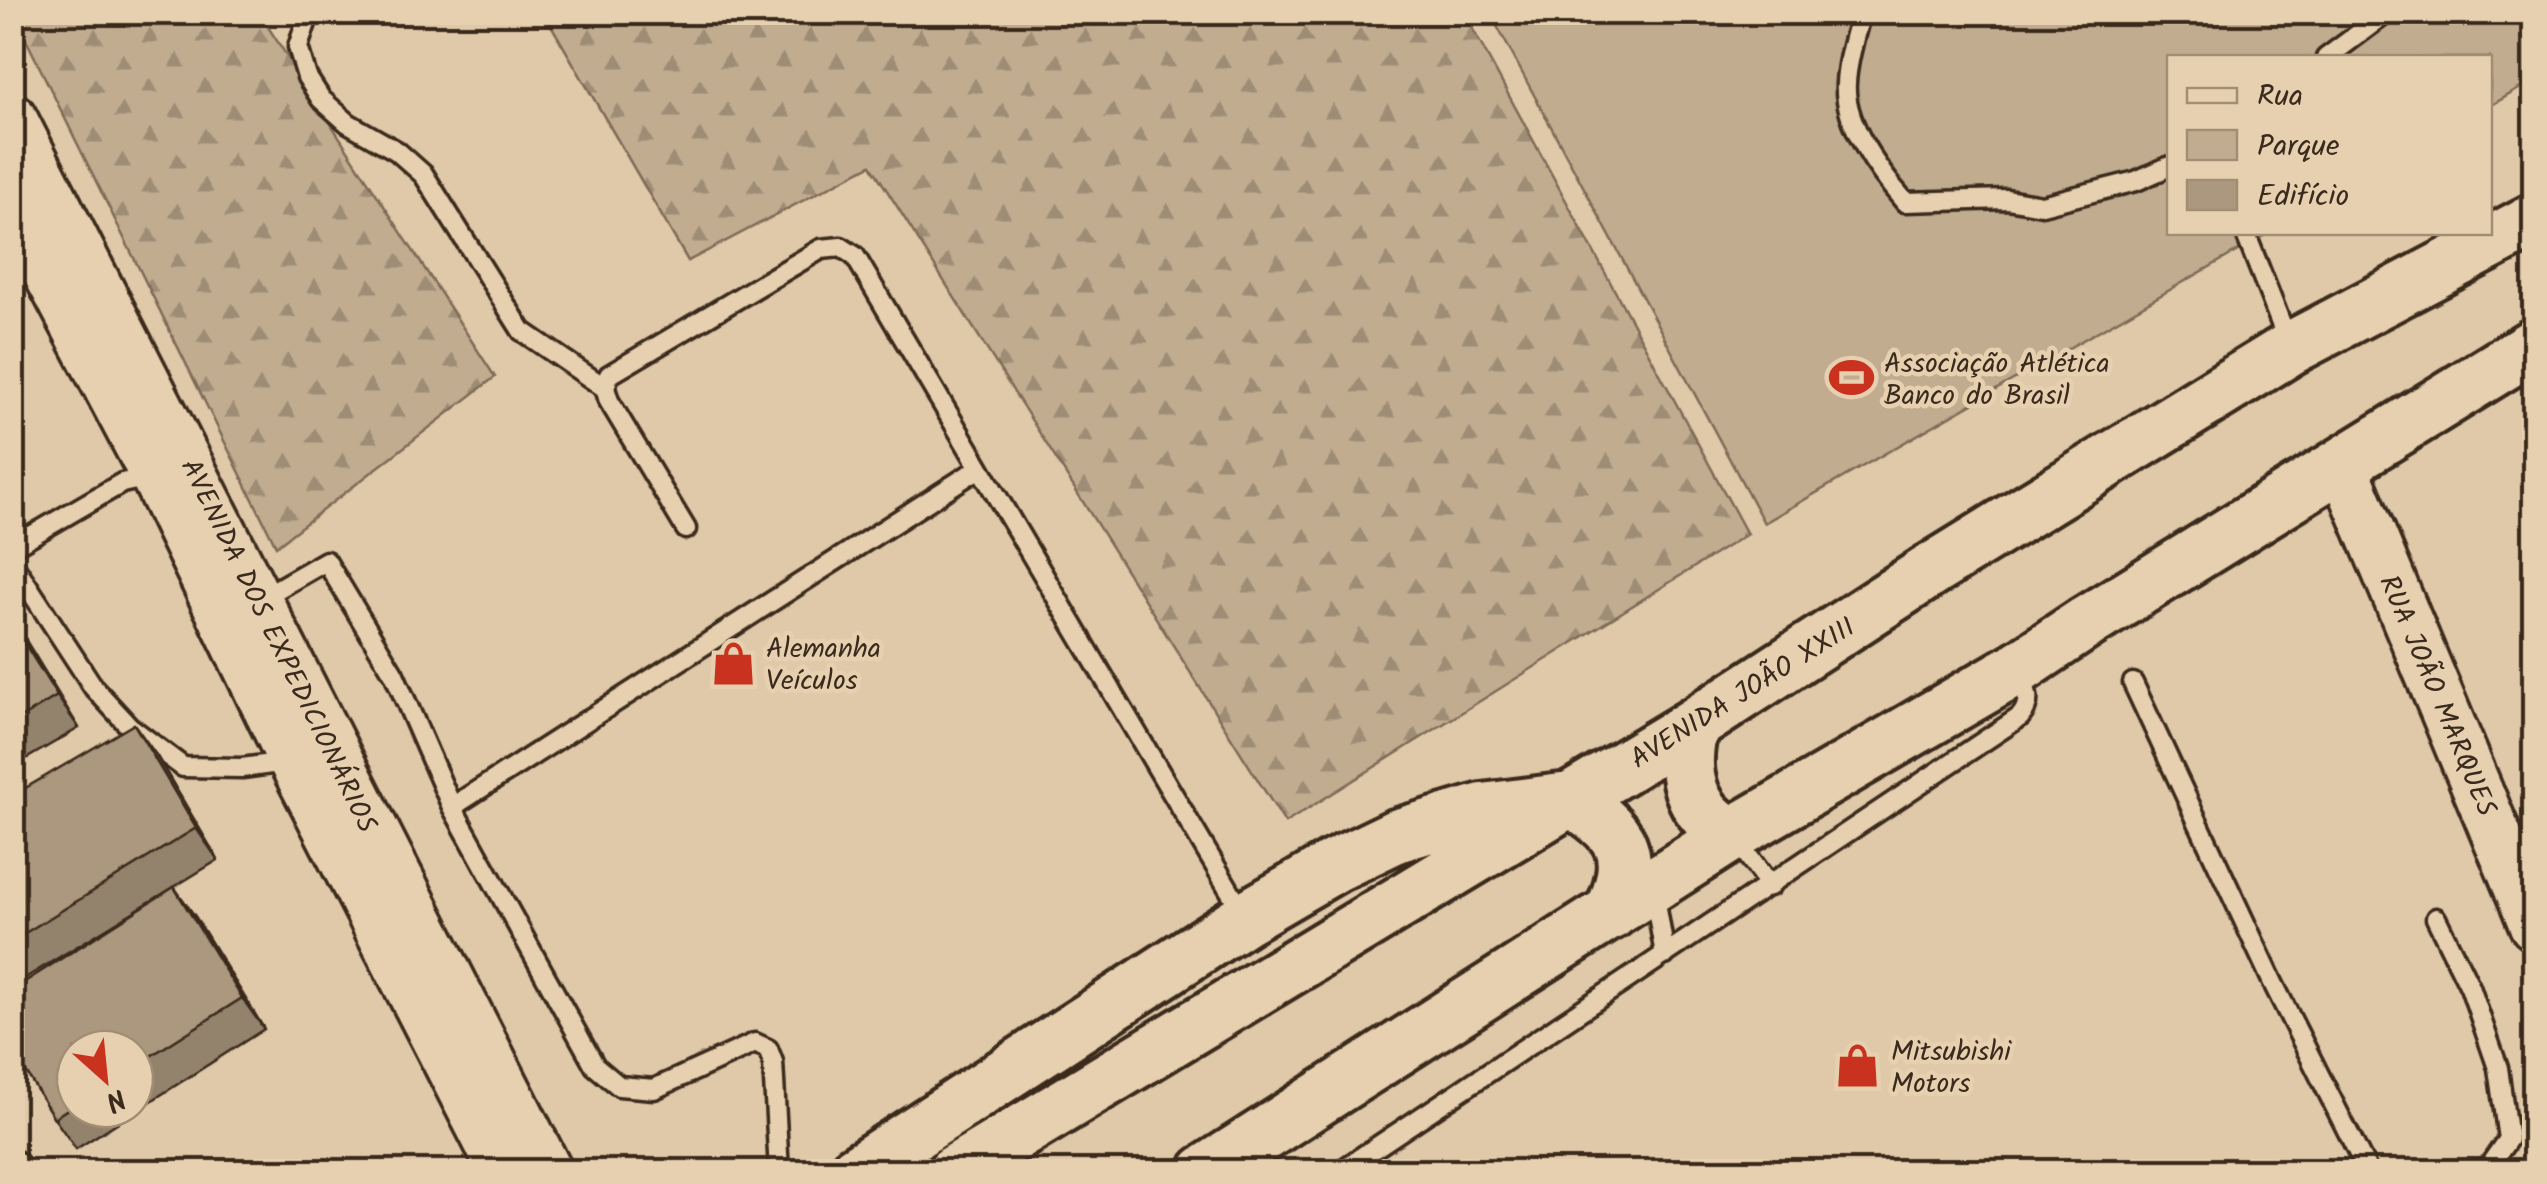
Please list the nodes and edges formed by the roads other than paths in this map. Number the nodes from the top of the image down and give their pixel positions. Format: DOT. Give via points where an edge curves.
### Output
graph roads {
  1 [pos="315,12"];
  2 [pos="1861,12"];
  3 [pos="2388,12"];
  4 [pos="2330,55"];
  5 [pos="12,118"];
  6 [pos="2167,167"];
  7 [pos="12,205"];
  8 [pos="2534,220"];
  9 [pos="2246,235"];
  10 [pos="2534,346"];
  11 [pos="2290,348"];
  12 [pos="605,388"];
  13 [pos="2343,466"];
  14 [pos="978,469"];
  15 [pos="154,476"];
  16 [pos="686,529"];
  17 [pos="12,546"];
  18 [pos="12,562"];
  19 [pos="259,600"];
  20 [pos="2018,668"];
  21 [pos="2134,684"];
  22 [pos="1692,726"];
  23 [pos="292,761"];
  24 [pos="1570,799"];
  25 [pos="452,807"];
  26 [pos="1733,834"];
  27 [pos="1770,886"];
  28 [pos="1632,900"];
  29 [pos="1246,918"];
  30 [pos="2436,918"];
  31 [pos="2534,925"];
  32 [pos="1665,955"];
  33 [pos="1251,1157"];
  34 [pos="504,1172"];
  35 [pos="548,1172"];
  36 [pos="778,1172"];
  37 [pos="855,1172"];
  38 [pos="954,1172"];
  39 [pos="1205,1172"];
  40 [pos="1339,1172"];
  41 [pos="2368,1172"];
  42 [pos="2485,1172"];
  1 -- 12 [label="lane" via="298,46 321,99 424,175 522,331"];
  2 -- 6 [label="lane" via="1845,86 1855,127 1905,202 2042,204 2136,182"];
  3 -- 4 [label="lane"];
  5 -- 19 [label="main road, AVENIDA DOS EXPEDICIONÁRIOS"];
  7 -- 15 [label="main road, AVENIDA DOS EXPEDICIONÁRIOS"];
  8 -- 11 [label="main road, AVENIDA JOÃO XXIII"];
  9 -- 11 [label="lane"];
  10 -- 13 [label="main road"];
  11 -- 22 [label="main road, AVENIDA JOÃO XXIII"];
  12 -- 14 [label="lane" via="608,375 773,276 821,248 842,247 855,256"];
  12 -- 16 [label="lane"];
  13 -- 20 [label="main road"];
  13 -- 31 [label="main road, RUA JOÃO MARQUES"];
  14 -- 25 [label="lane"];
  14 -- 29 [label="lane"];
  15 -- 17 [label="lane" via="122,482"];
  15 -- 23 [label="main road, AVENIDA DOS EXPEDICIONÁRIOS"];
  18 -- 23 [label="lane" via="94,688 130,727 183,767"];
  19 -- 25 [label="lane" via="326,561 394,674"];
  19 -- 35 [label="main road, AVENIDA DOS EXPEDICIONÁRIOS"];
  20 -- 26 [label="main road"];
  20 -- 27 [label="lane" via="2028,697 2020,717"];
  21 -- 41 [label="lane"];
  22 -- 24 [label="main road, AVENIDA JOÃO XXIII"];
  22 -- 26 [label="main road" via="1686,748 1691,794 1717,828"];
  23 -- 34 [label="main road, AVENIDA DOS EXPEDICIONÁRIOS"];
  24 -- 28 [label="main road" via="1611,828 1624,847 1624,885"];
  24 -- 29 [label="main road" via="1483,810 1396,836"];
  24 -- 38 [label="main road, AVENIDA JOÃO XXIII"];
  25 -- 36 [label="lane" via="595,1066 619,1086 654,1090 755,1044 768,1048"];
  26 -- 27 [label="lane"];
  26 -- 28 [label="main road"];
  27 -- 32 [label="lane"];
  28 -- 32 [label="lane"];
  28 -- 33 [label="main road"];
  29 -- 37 [label="main road"];
  30 -- 42 [label="lane" via="2470,987 2498,1068 2508,1139"];
  32 -- 40 [label="lane"];
  33 -- 39 [label="main road"];
}
